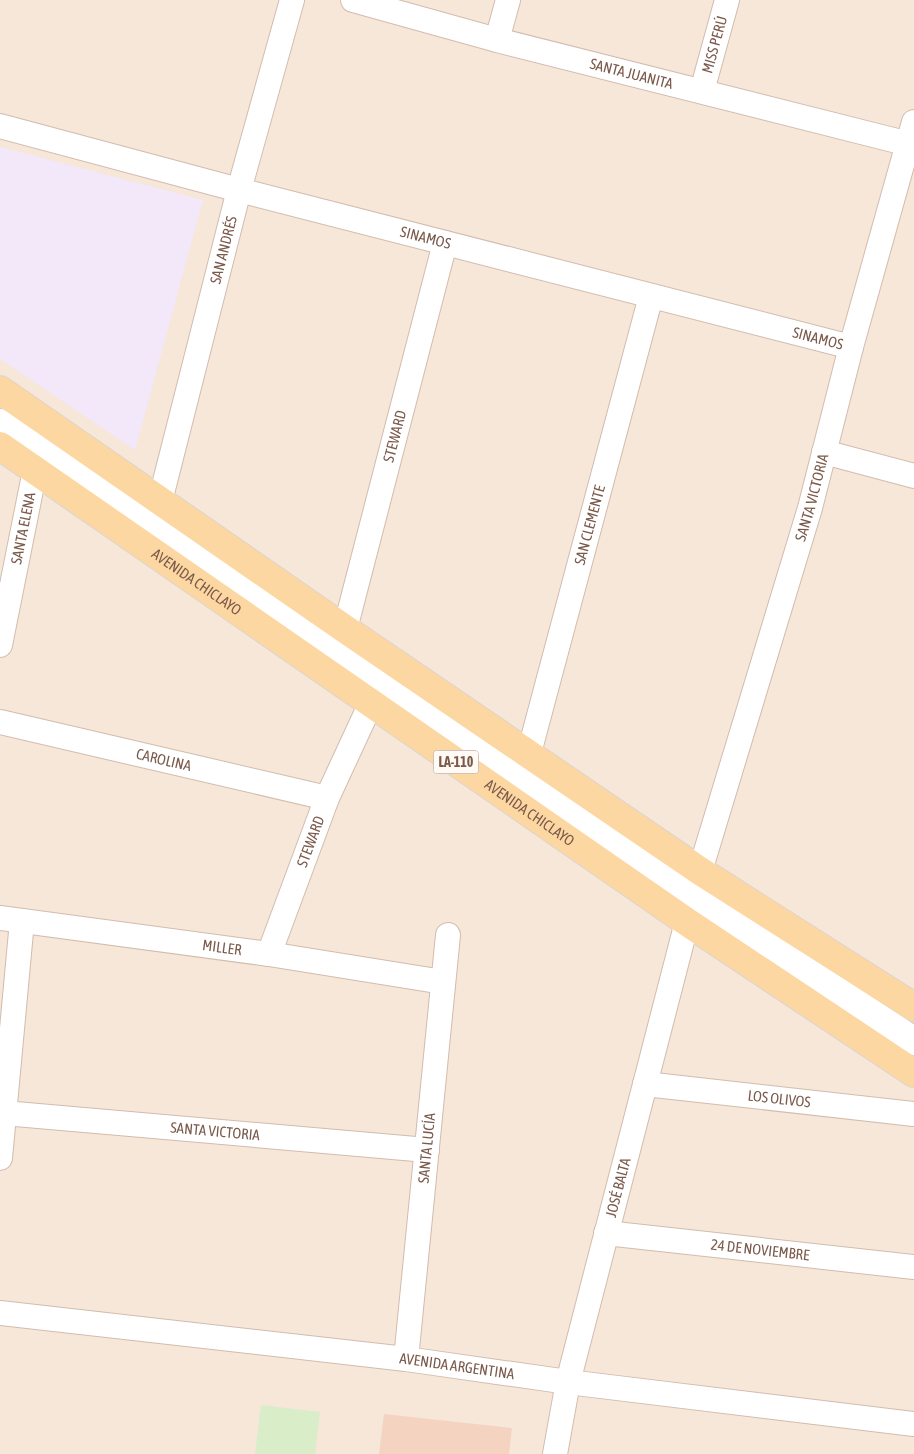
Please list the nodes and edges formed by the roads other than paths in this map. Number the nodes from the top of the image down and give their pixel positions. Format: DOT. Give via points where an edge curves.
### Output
graph roads {
  1 [pos="292,0"];
  2 [pos="353,0"];
  3 [pos="508,0"];
  4 [pos="727,0"];
  5 [pos="497,40"];
  6 [pos="702,92"];
  7 [pos="0,126"];
  8 [pos="911,133"];
  9 [pos="239,190"];
  10 [pos="445,243"];
  11 [pos="651,296"];
  12 [pos="851,347"];
  13 [pos="0,390"];
  14 [pos="0,423"];
  15 [pos="0,446"];
  16 [pos="824,452"];
  17 [pos="35,470"];
  18 [pos="914,476"];
  19 [pos="160,501"];
  20 [pos="345,629"];
  21 [pos="0,646"];
  22 [pos="371,703"];
  23 [pos="0,722"];
  24 [pos="529,753"];
  25 [pos="327,798"];
  26 [pos="700,871"];
  27 [pos="11,919"];
  28 [pos="687,922"];
  29 [pos="448,935"];
  30 [pos="269,954"];
  31 [pos="443,982"];
  32 [pos="914,1007"];
  33 [pos="914,1041"];
  34 [pos="914,1073"];
  35 [pos="645,1084"];
  36 [pos="4,1113"];
  37 [pos="914,1114"];
  38 [pos="427,1150"];
  39 [pos="0,1158"];
  40 [pos="606,1233"];
  41 [pos="914,1267"];
  42 [pos="0,1313"];
  43 [pos="406,1359"];
  44 [pos="568,1382"];
  45 [pos="914,1424"];
  46 [pos="555,1454"];
  1 -- 9 [label="street, SAN ANDRÉS"];
  2 -- 5 [label="street, SANTA JUANITA"];
  3 -- 5 [label="street"];
  4 -- 6 [label="street, MISS PERÚ"];
  5 -- 6 [label="street, SANTA JUANITA"];
  6 -- 8 [label="street, SANTA JUANITA"];
  7 -- 9 [label="street, SINAMOS"];
  8 -- 12 [label="street, SANTA VICTORIA"];
  9 -- 10 [label="street, SINAMOS"];
  9 -- 19 [label="street, SAN ANDRÉS"];
  10 -- 11 [label="street, SINAMOS"];
  10 -- 20 [label="street, STEWARD"];
  11 -- 12 [label="street, SINAMOS"];
  11 -- 24 [label="street, SAN CLEMENTE"];
  12 -- 16 [label="street, SANTA VICTORIA"];
  13 -- 19 [label="main road"];
  14 -- 33 [label="street, AVENIDA CHICLAYO" via="769,947"];
  15 -- 17 [label="main road, AVENIDA CHICLAYO / LA-110"];
  16 -- 18 [label="street"];
  16 -- 26 [label="street, SANTA VICTORIA"];
  17 -- 21 [label="street, SANTA ELENA"];
  17 -- 22 [label="main road, AVENIDA CHICLAYO / LA-110"];
  19 -- 20 [label="main road"];
  20 -- 24 [label="main road"];
  22 -- 25 [label="street, STEWARD"];
  22 -- 28 [label="main road, AVENIDA CHICLAYO / LA-110"];
  23 -- 25 [label="street, CAROLINA"];
  24 -- 26 [label="main road"];
  25 -- 30 [label="street, STEWARD"];
  26 -- 32 [label="main road"];
  27 -- 30 [label="street, MILLER"];
  27 -- 36 [label="street"];
  28 -- 34 [label="main road, AVENIDA CHICLAYO / LA-110"];
  28 -- 35 [label="street, JOSÉ BALTA"];
  29 -- 31 [label="street, SANTA LUCÍA"];
  30 -- 31 [label="street, MILLER"];
  31 -- 38 [label="street, SANTA LUCÍA"];
  35 -- 37 [label="street, LOS OLIVOS"];
  35 -- 40 [label="street, JOSÉ BALTA"];
  36 -- 38 [label="street, SANTA VICTORIA"];
  36 -- 39 [label="street"];
  38 -- 43 [label="street, SANTA LUCÍA"];
  40 -- 41 [label="street, 24 DE NOVIEMBRE"];
  40 -- 44 [label="street, JOSÉ BALTA"];
  42 -- 43 [label="street, AVENIDA ARGENTINA"];
  43 -- 44 [label="street, AVENIDA ARGENTINA"];
  44 -- 45 [label="street, AVENIDA ARGENTINA"];
  44 -- 46 [label="street, JOSÉ BALTA"];
}
